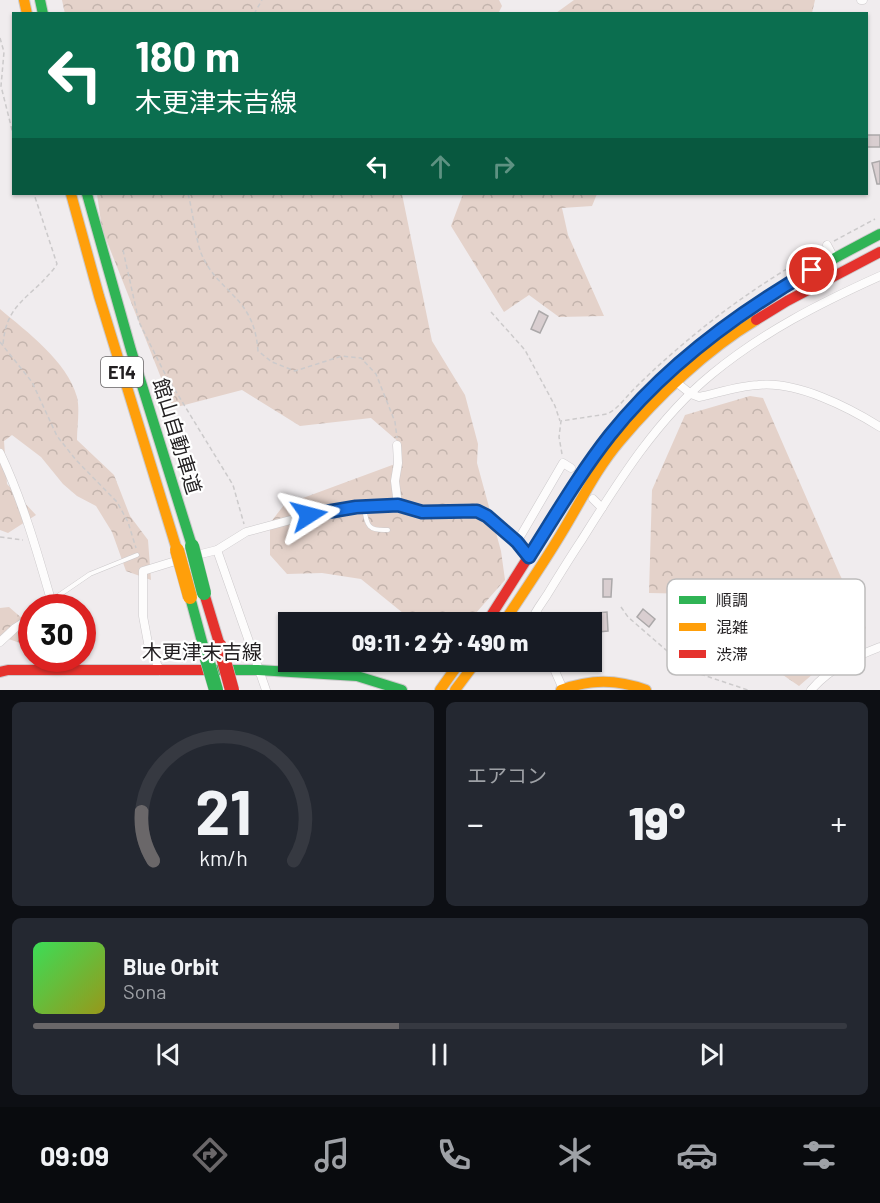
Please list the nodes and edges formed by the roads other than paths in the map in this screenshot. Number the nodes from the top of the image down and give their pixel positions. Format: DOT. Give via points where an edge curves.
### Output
graph roads {
  1 [pos="71,195"];
  2 [pos="87,195"];
  3 [pos="880,234"];
  4 [pos="827,245"];
  5 [pos="880,252"];
  6 [pos="834,258"];
  7 [pos="880,276"];
  8 [pos="676,382"];
  9 [pos="691,394"];
  10 [pos="880,427"];
  11 [pos="397,445"];
  12 [pos="0,453"];
  13 [pos="571,468"];
  14 [pos="593,499"];
  15 [pos="398,505"];
  16 [pos="363,507"];
  17 [pos="602,508"];
  18 [pos="388,530"];
  19 [pos="517,542"];
  20 [pos="217,550"];
  21 [pos="137,555"];
  22 [pos="529,557"];
  23 [pos="49,594"];
  24 [pos="60,594"];
  25 [pos="493,612"];
  26 [pos="511,612"];
  27 [pos="537,612"];
  28 [pos="18,626"];
  29 [pos="0,642"];
  30 [pos="880,647"];
  31 [pos="865,653"];
  32 [pos="258,670"];
  33 [pos="160,671"];
  34 [pos="0,672"];
  35 [pos="453,672"];
  36 [pos="468,672"];
  37 [pos="555,672"];
  38 [pos="825,675"];
  39 [pos="216,690"];
  40 [pos="232,690"];
  41 [pos="266,690"];
  42 [pos="402,690"];
  43 [pos="440,690"];
  44 [pos="455,690"];
  45 [pos="562,690"];
  46 [pos="646,690"];
  47 [pos="811,690"];
  1 -- 39 [label="main road, 館山自動車道 / E14, bridge"];
  2 -- 40 [label="main road, 館山自動車道 / E14, bridge"];
  3 -- 6 [label="main road"];
  4 -- 6 [label="street"];
  5 -- 8 [label="main road" via="739,330"];
  6 -- 22 [label="main road" via="737,317 651,390 610,435"];
  7 -- 9 [label="street" via="772,330 710,375"];
  8 -- 9 [label="street"];
  8 -- 26 [label="main road" via="619,442"];
  9 -- 10 [label="street" via="699,397 759,385 779,386 830,400"];
  9 -- 17 [label="street" via="639,453"];
  11 -- 15 [label="street"];
  12 -- 23 [label="street"];
  13 -- 19 [label="street" via="563,463"];
  14 -- 17 [label="street"];
  15 -- 16 [label="street"];
  15 -- 19 [label="street" via="422,512 477,511"];
  16 -- 18 [label="lane" via="371,529"];
  16 -- 20 [label="street" via="309,515 246,532"];
  17 -- 27 [label="street"];
  19 -- 22 [label="street"];
  20 -- 32 [label="street"];
  20 -- 33 [label="street" via="143,572 143,616 148,643"];
  21 -- 24 [label="lane" via="90,574"];
  22 -- 25 [label="main road"];
  28 -- 29 [label="street"];
  30 -- 31 [label="street"];
  32 -- 33 [label="main road, 木更津末吉線"];
  32 -- 41 [label="street"];
  32 -- 42 [label="main road, 木更津末吉線" via="357,676"];
  33 -- 34 [label="main road, 木更津末吉線"];
  35 -- 43 [label="main road"];
  36 -- 44 [label="main road"];
  37 -- 45 [label="street"];
  38 -- 47 [label="street"];
  45 -- 46 [label="main road" via="600,679"];
}
